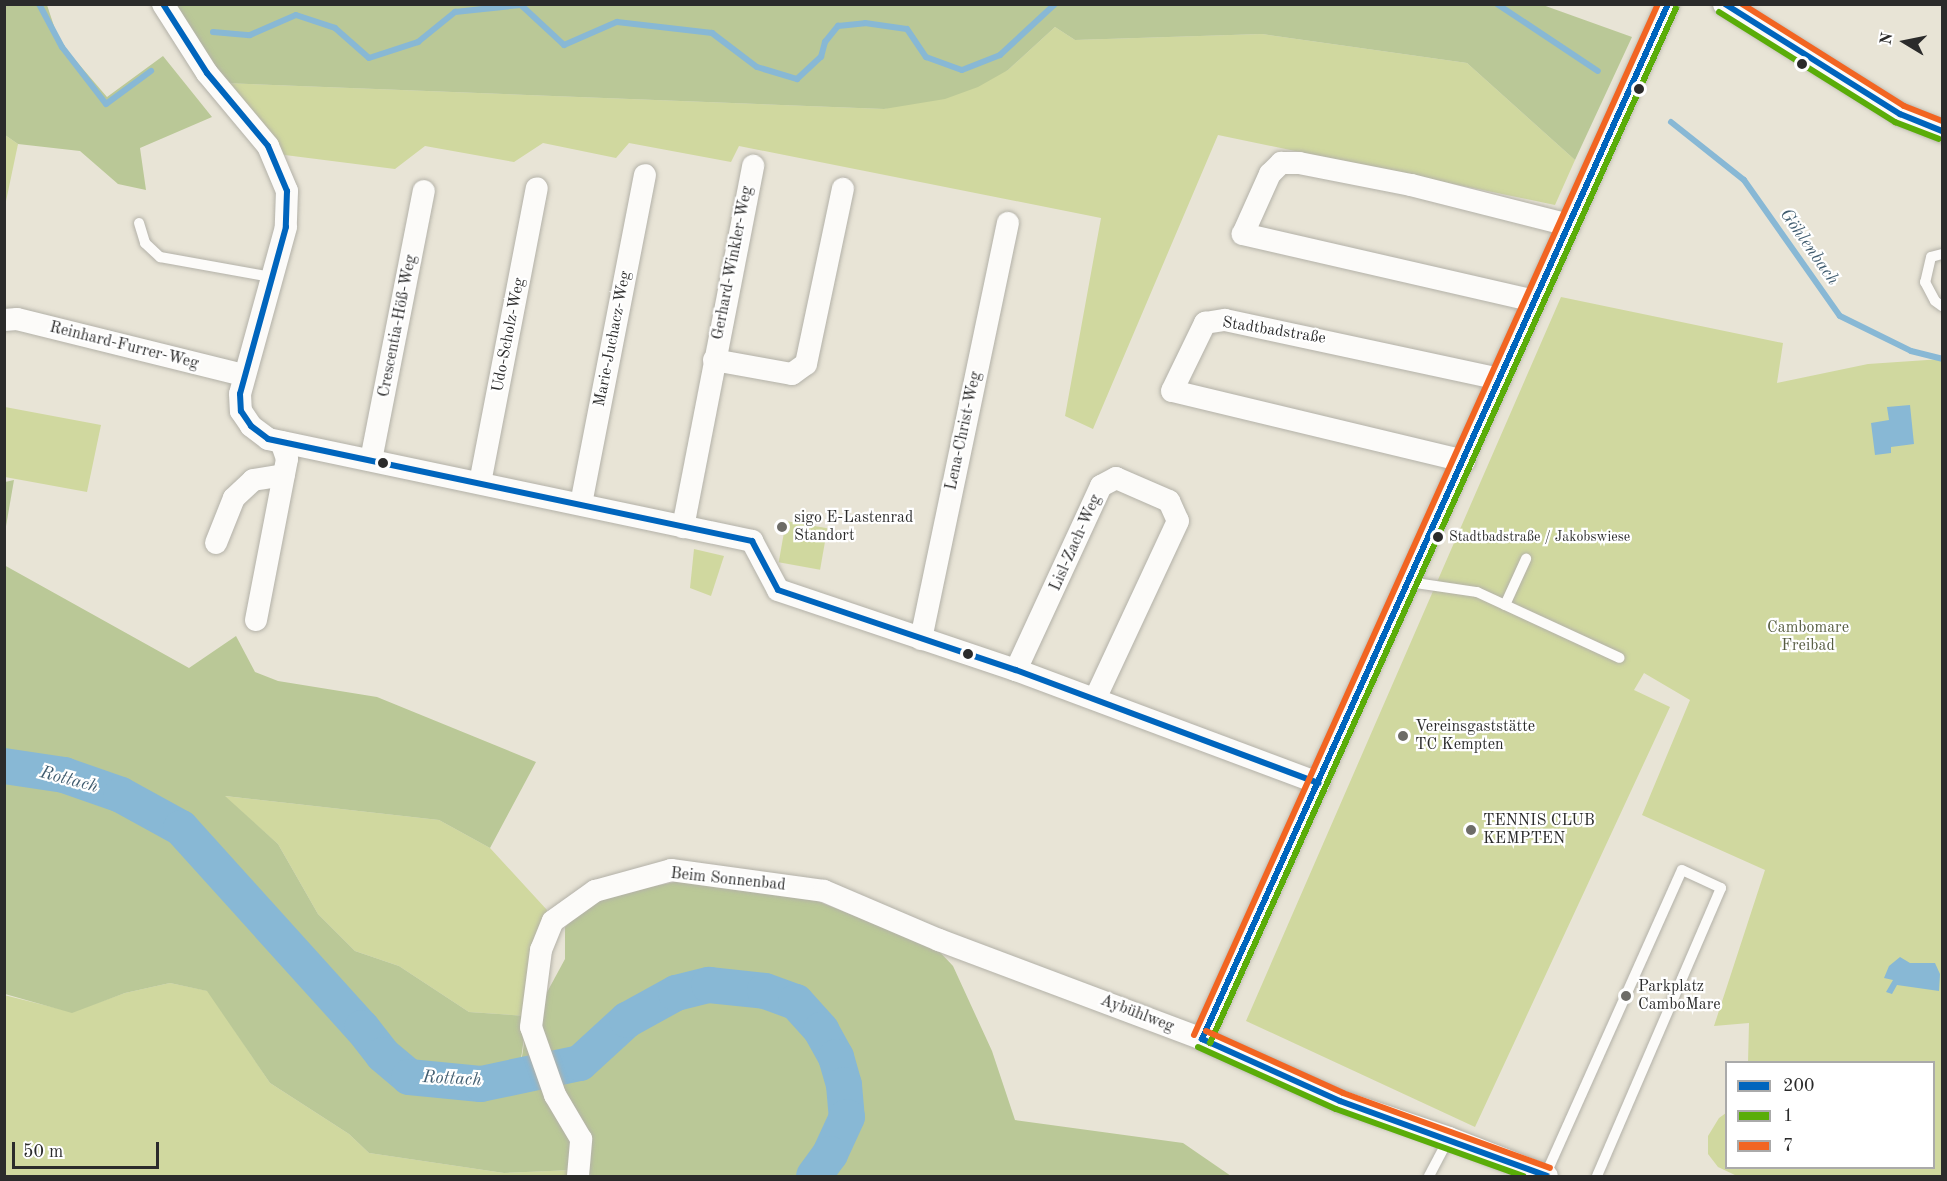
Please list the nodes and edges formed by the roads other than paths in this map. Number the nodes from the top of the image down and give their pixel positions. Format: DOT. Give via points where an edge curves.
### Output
graph roads {
  1 [pos="163,4"];
  2 [pos="1668,4"];
  3 [pos="1724,4"];
  4 [pos="1942,131"];
  5 [pos="753,166"];
  6 [pos="645,175"];
  7 [pos="537,188"];
  8 [pos="843,189"];
  9 [pos="424,191"];
  10 [pos="139,223"];
  11 [pos="1008,223"];
  12 [pos="1569,225"];
  13 [pos="1942,254"];
  14 [pos="271,277"];
  15 [pos="1535,301"];
  16 [pos="1942,306"];
  17 [pos="4,320"];
  18 [pos="714,360"];
  19 [pos="243,375"];
  20 [pos="1500,379"];
  21 [pos="275,440"];
  22 [pos="371,460"];
  23 [pos="1464,460"];
  24 [pos="284,475"];
  25 [pos="480,483"];
  26 [pos="581,504"];
  27 [pos="683,527"];
  28 [pos="216,543"];
  29 [pos="1526,559"];
  30 [pos="1409,582"];
  31 [pos="1505,605"];
  32 [pos="256,620"];
  33 [pos="921,639"];
  34 [pos="1620,658"];
  35 [pos="1016,670"];
  36 [pos="1095,699"];
  37 [pos="1319,783"];
  38 [pos="824,891"];
  39 [pos="1202,1039"];
  40 [pos="1449,1138"];
  41 [pos="578,1176"];
  42 [pos="1429,1176"];
  43 [pos="1546,1176"];
  44 [pos="1597,1176"];
  1 -- 14 [label="street" via="207,73 268,146 287,191 286,227"];
  2 -- 12 [label="street"];
  3 -- 4 [label="street" via="1900,114"];
  5 -- 18 [label="street, Gerhard-Winkler-Weg"];
  6 -- 26 [label="street, Marie-Juchacz-Weg"];
  7 -- 25 [label="street, Udo-Scholz-Weg"];
  8 -- 18 [label="street, Gerhard-Winkler-Weg" via="806,364 792,374"];
  9 -- 22 [label="street, Crescentia-Höß-Weg"];
  10 -- 14 [label="lane" via="145,243 160,257"];
  11 -- 33 [label="street, Lena-Christ-Weg"];
  12 -- 15 [label="street"];
  12 -- 15 [label="street" via="1411,185 1281,163 1270,174 1243,234"];
  13 -- 16 [label="lane" via="1931,257 1925,282"];
  14 -- 19 [label="street"];
  15 -- 20 [label="street"];
  17 -- 19 [label="street, Reinhard-Furrer-Weg" via="17,319"];
  18 -- 27 [label="street, Gerhard-Winkler-Weg"];
  19 -- 21 [label="street" via="241,411 251,426"];
  20 -- 23 [label="street"];
  20 -- 23 [label="street, Stadtbadstraße" via="1225,320 1205,322 1196,334 1172,391"];
  21 -- 22 [label="street"];
  21 -- 24 [label="street" via="287,459"];
  22 -- 25 [label="street"];
  23 -- 30 [label="street"];
  24 -- 28 [label="street" via="253,480 234,498"];
  24 -- 32 [label="street"];
  25 -- 26 [label="street"];
  26 -- 27 [label="street"];
  27 -- 33 [label="street" via="752,541 778,590"];
  29 -- 31 [label="lane"];
  30 -- 31 [label="lane" via="1477,592"];
  30 -- 37 [label="street"];
  31 -- 34 [label="lane"];
  33 -- 35 [label="street"];
  35 -- 36 [label="street"];
  35 -- 36 [label="street, Lisl-Zach-Weg" via="1101,486 1116,478 1169,501 1178,521"];
  36 -- 37 [label="street"];
  37 -- 39 [label="street"];
  38 -- 39 [label="street, Aybühlweg" via="939,940"];
  38 -- 41 [label="street, Beim Sonnenbad" via="671,870 595,891 553,921 541,950 531,1027 555,1095 581,1139"];
  39 -- 40 [label="street, Aybühlweg" via="1340,1101"];
  40 -- 42 [label="lane"];
  40 -- 43 [label="street, Aybühlweg"];
  43 -- 44 [label="lane" via="1682,870 1721,888"];
}
